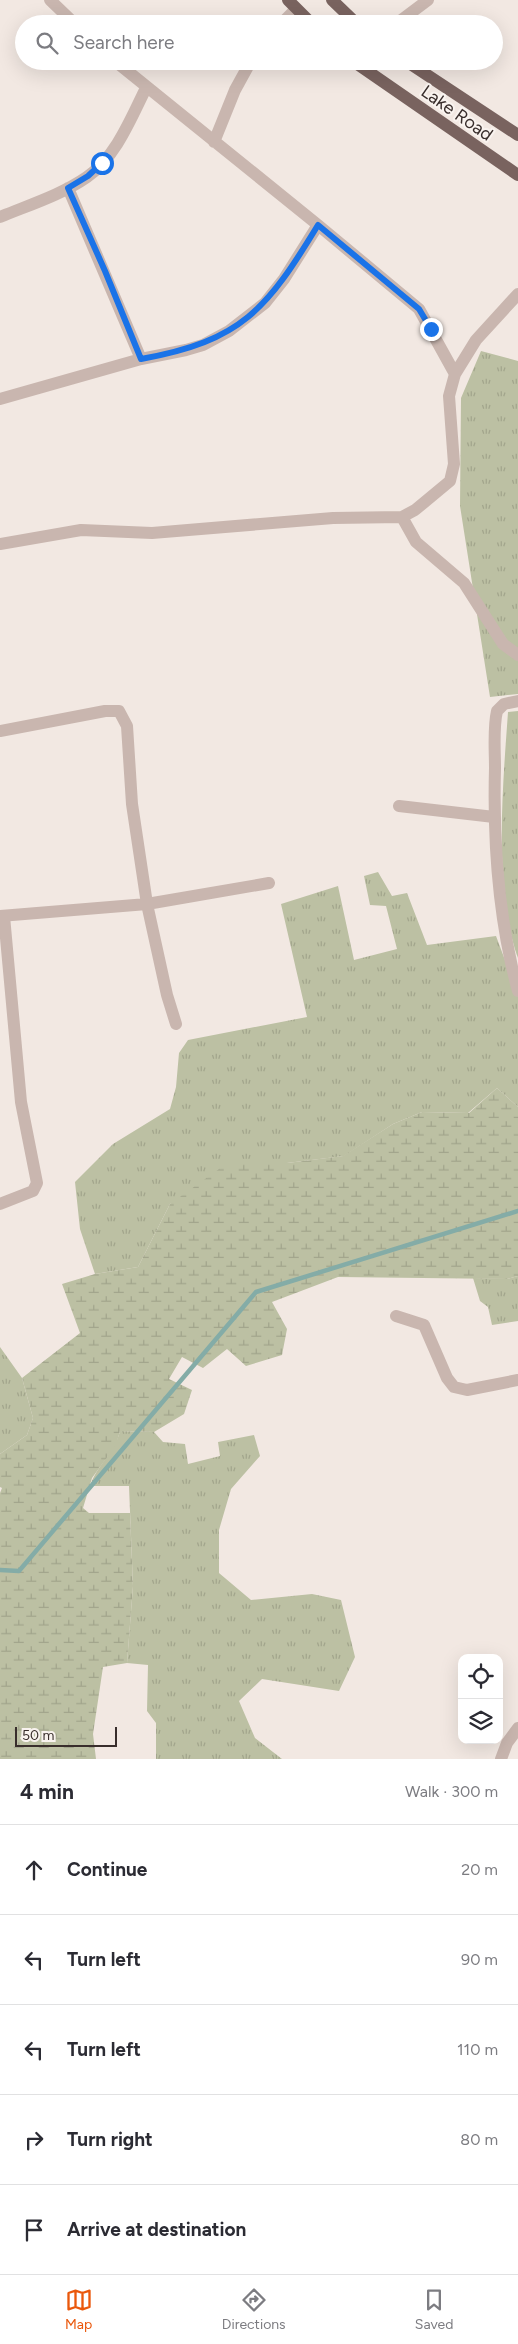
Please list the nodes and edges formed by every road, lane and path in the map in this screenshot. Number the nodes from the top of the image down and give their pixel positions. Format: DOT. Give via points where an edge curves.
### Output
graph roads {
  1 [pos="50,0"];
  2 [pos="332,0"];
  3 [pos="428,0"];
  4 [pos="292,5"];
  5 [pos="66,15"];
  6 [pos="303,15"];
  7 [pos="348,15"];
  8 [pos="408,15"];
  9 [pos="125,70"];
  10 [pos="246,70"];
  11 [pos="365,70"];
  12 [pos="420,70"];
  13 [pos="146,88"];
  14 [pos="518,135"];
  15 [pos="214,142"];
  16 [pos="518,175"];
  17 [pos="68,188"];
  18 [pos="0,217"];
  19 [pos="318,225"];
  20 [pos="518,294"];
  21 [pos="141,359"];
  22 [pos="455,374"];
  23 [pos="0,399"];
  24 [pos="402,517"];
  25 [pos="0,544"];
  26 [pos="518,655"];
  27 [pos="518,701"];
  28 [pos="0,731"];
  29 [pos="400,806"];
  30 [pos="494,816"];
  31 [pos="269,883"];
  32 [pos="147,904"];
  33 [pos="2,916"];
  34 [pos="518,991"];
  35 [pos="176,1024"];
  36 [pos="0,1204"];
  37 [pos="396,1316"];
  38 [pos="518,1380"];
  39 [pos="518,1728"];
  40 [pos="501,1759"];
  1 -- 5 [label="street"];
  2 -- 7 [label="main road"];
  3 -- 8 [label="street"];
  4 -- 6 [label="main road"];
  9 -- 13 [label="street"];
  10 -- 15 [label="street"];
  11 -- 16 [label="main road, Lake Road"];
  12 -- 14 [label="main road, Lake Road"];
  13 -- 15 [label="street"];
  13 -- 17 [label="street" via="106,158 88,176"];
  15 -- 19 [label="street"];
  17 -- 18 [label="street"];
  17 -- 21 [label="street"];
  19 -- 21 [label="street" via="284,279 248,318 202,345"];
  19 -- 22 [label="street" via="419,309"];
  20 -- 22 [label="street" via="480,334"];
  21 -- 23 [label="street"];
  22 -- 24 [label="street" via="449,396 453,475 416,510"];
  24 -- 25 [label="street" via="333,518 167,533 81,530"];
  24 -- 26 [label="street" via="416,542 464,583 504,644"];
  27 -- 30 [label="street" via="504,704 497,711"];
  28 -- 32 [label="street" via="119,711 127,726 132,804"];
  29 -- 30 [label="street"];
  30 -- 34 [label="street" via="498,890"];
  31 -- 32 [label="street"];
  32 -- 33 [label="street"];
  32 -- 35 [label="street"];
  33 -- 36 [label="street" via="21,1102 37,1183 33,1191"];
  37 -- 38 [label="street" via="424,1324 454,1387 467,1390"];
  39 -- 40 [label="street"];
}
